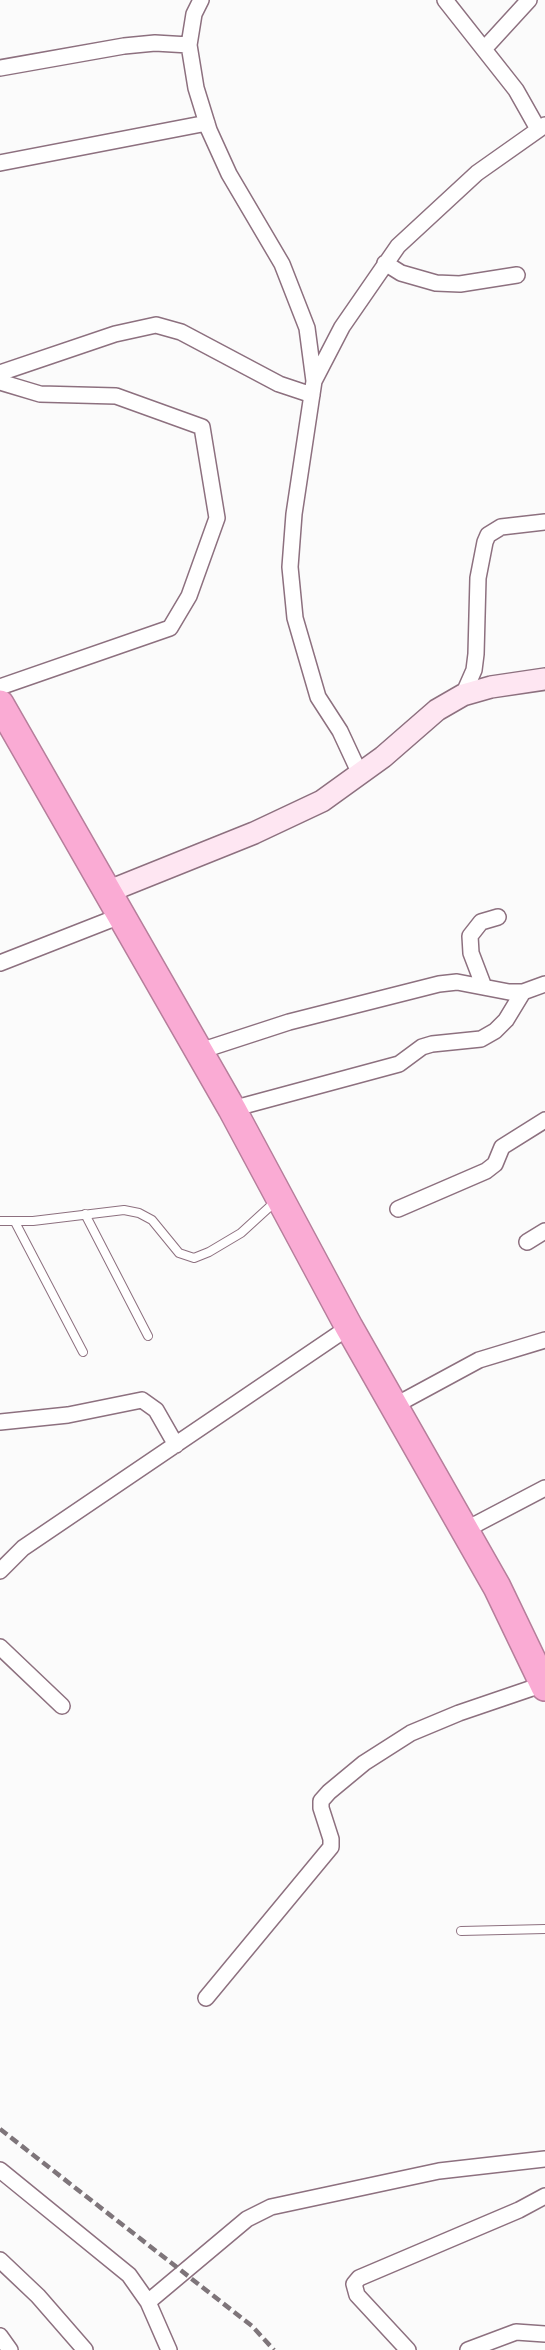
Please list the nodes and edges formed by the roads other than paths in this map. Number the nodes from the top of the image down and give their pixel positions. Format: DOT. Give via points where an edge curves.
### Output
graph roads {
  1 [pos="201,0"];
  2 [pos="445,0"];
  3 [pos="529,0"];
  4 [pos="189,45"];
  5 [pos="485,48"];
  6 [pos="0,68"];
  7 [pos="207,123"];
  8 [pos="541,127"];
  9 [pos="0,163"];
  10 [pos="385,263"];
  11 [pos="517,275"];
  12 [pos="0,373"];
  13 [pos="0,382"];
  14 [pos="313,388"];
  15 [pos="545,522"];
  16 [pos="545,679"];
  17 [pos="0,687"];
  18 [pos="463,695"];
  19 [pos="0,704"];
  20 [pos="360,774"];
  21 [pos="107,892"];
  22 [pos="120,916"];
  23 [pos="498,917"];
  24 [pos="0,963"];
  25 [pos="545,984"];
  26 [pos="484,987"];
  27 [pos="523,992"];
  28 [pos="200,1051"];
  29 [pos="232,1108"];
  30 [pos="545,1120"];
  31 [pos="280,1198"];
  32 [pos="398,1209"];
  33 [pos="84,1214"];
  34 [pos="0,1221"];
  35 [pos="15,1222"];
  36 [pos="545,1231"];
  37 [pos="526,1242"];
  38 [pos="349,1327"];
  39 [pos="148,1336"];
  40 [pos="545,1340"];
  41 [pos="83,1352"];
  42 [pos="394,1406"];
  43 [pos="0,1422"];
  44 [pos="176,1444"];
  45 [pos="545,1488"];
  46 [pos="465,1530"];
  47 [pos="0,1571"];
  48 [pos="0,1647"];
  49 [pos="544,1686"];
  50 [pos="62,1706"];
  51 [pos="545,1929"];
  52 [pos="461,1931"];
  53 [pos="206,1998"];
  54 [pos="545,2159"];
  55 [pos="0,2170"];
  56 [pos="545,2196"];
  57 [pos="0,2260"];
  58 [pos="148,2302"];
  59 [pos="545,2334"];
  60 [pos="0,2336"];
  61 [pos="78,2347"];
  62 [pos="9,2350"];
  63 [pos="169,2350"];
  64 [pos="408,2350"];
  65 [pos="468,2350"];
  1 -- 4 [label="street" via="194,14"];
  2 -- 5 [label="street"];
  3 -- 5 [label="street"];
  4 -- 6 [label="street" via="124,46"];
  4 -- 7 [label="street"];
  5 -- 8 [label="street"];
  7 -- 9 [label="street"];
  7 -- 14 [label="street" via="229,174 295,292 307,328"];
  8 -- 10 [label="street" via="477,172 435,209"];
  10 -- 11 [label="street" via="401,273 436,283 460,284"];
  10 -- 14 [label="street" via="342,327"];
  12 -- 14 [label="street" via="115,334 156,325 181,332 279,384"];
  13 -- 17 [label="street" via="40,393 116,396 202,427 217,518 189,596 170,628"];
  14 -- 20 [label="street" via="294,514 290,567 295,618 318,697 340,731"];
  15 -- 18 [label="street" via="501,527 485,542 478,578 474,670"];
  16 -- 18 [label="street"];
  18 -- 20 [label="street" via="437,710"];
  19 -- 21 [label="highway"];
  20 -- 21 [label="street" via="322,801 264,829"];
  21 -- 22 [label="highway"];
  22 -- 24 [label="street"];
  22 -- 28 [label="highway"];
  23 -- 26 [label="street" via="481,922 470,936 471,953"];
  25 -- 27 [label="street"];
  26 -- 27 [label="street"];
  26 -- 28 [label="street" via="457,982 439,984 289,1022"];
  27 -- 29 [label="street" via="506,1020 481,1039 432,1044 399,1064"];
  28 -- 29 [label="highway"];
  29 -- 31 [label="highway"];
  30 -- 32 [label="street" via="502,1147 495,1164 486,1171"];
  31 -- 33 [label="lane" via="241,1233 194,1258 179,1253 152,1220 139,1213 124,1210"];
  31 -- 38 [label="highway"];
  33 -- 35 [label="lane"];
  33 -- 39 [label="lane"];
  34 -- 35 [label="lane"];
  35 -- 41 [label="lane"];
  36 -- 37 [label="street"];
  38 -- 42 [label="highway"];
  38 -- 44 [label="street"];
  40 -- 42 [label="street" via="479,1360"];
  42 -- 46 [label="highway"];
  43 -- 44 [label="street" via="68,1415 142,1400 156,1410"];
  44 -- 47 [label="street" via="23,1548"];
  45 -- 46 [label="street"];
  46 -- 49 [label="highway"];
  48 -- 50 [label="street"];
  49 -- 53 [label="street" via="411,1733 328,1792 321,1808 331,1847"];
  51 -- 52 [label="lane"];
  54 -- 58 [label="street" via="439,2172 272,2207 247,2219"];
  55 -- 58 [label="street" via="129,2275"];
  56 -- 64 [label="street" via="359,2278 354,2284 357,2295"];
  57 -- 61 [label="street" via="38,2296"];
  58 -- 63 [label="street"];
  59 -- 65 [label="street" via="516,2332"];
  60 -- 62 [label="street"];
}
